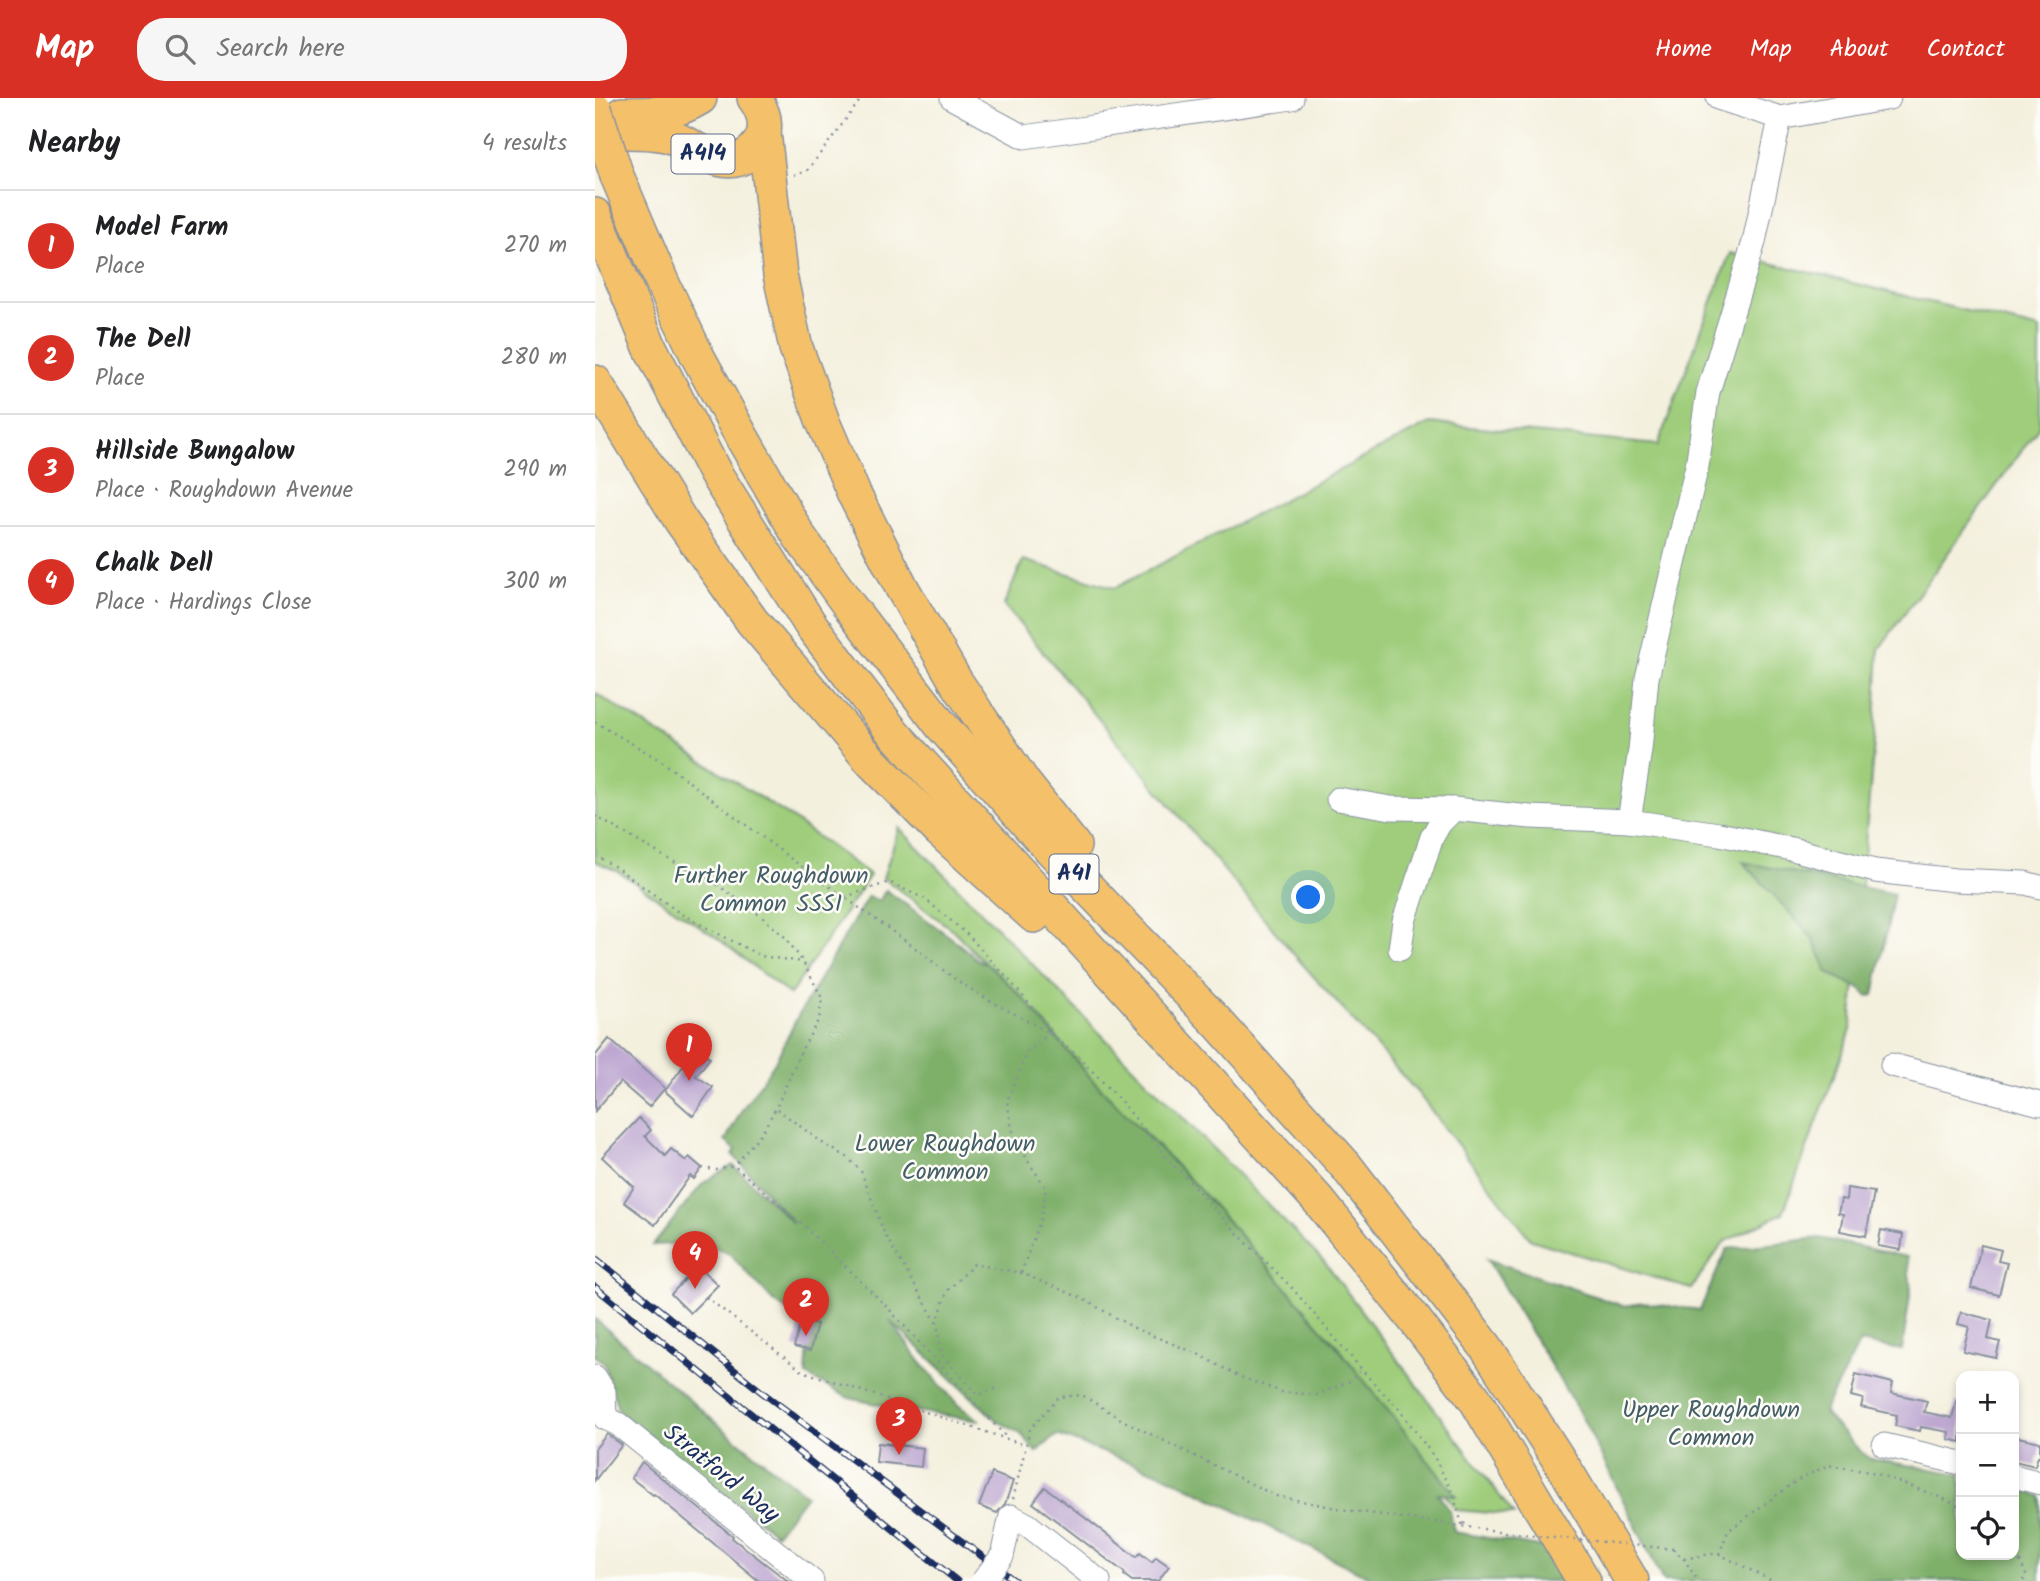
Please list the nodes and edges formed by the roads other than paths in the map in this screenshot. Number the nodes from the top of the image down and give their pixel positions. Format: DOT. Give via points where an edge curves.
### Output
graph roads {
  1 [pos="701,98"];
  2 [pos="754,98"];
  3 [pos="952,98"];
  4 [pos="1291,98"];
  5 [pos="1718,98"];
  6 [pos="1889,98"];
  7 [pos="595,111"];
  8 [pos="1780,118"];
  9 [pos="764,131"];
  10 [pos="595,132"];
  11 [pos="595,215"];
  12 [pos="595,382"];
  13 [pos="1338,799"];
  14 [pos="1454,809"];
  15 [pos="1629,821"];
  16 [pos="2040,887"];
  17 [pos="1400,949"];
  18 [pos="1159,962"];
  19 [pos="1131,994"];
  20 [pos="1892,1065"];
  21 [pos="2040,1104"];
  22 [pos="595,1377"];
  23 [pos="600,1420"];
  24 [pos="1884,1445"];
  25 [pos="1956,1462"];
  26 [pos="2019,1477"];
  27 [pos="2040,1483"];
  28 [pos="812,1581"];
  29 [pos="983,1581"];
  30 [pos="1099,1581"];
  31 [pos="1584,1581"];
  32 [pos="1632,1581"];
  1 -- 7 [label="highway, A414" via="662,114"];
  2 -- 9 [label="highway, A414" via="761,107"];
  3 -- 4 [label="street" via="1024,137"];
  5 -- 8 [label="street"];
  6 -- 8 [label="street"];
  7 -- 18 [label="highway, A41, bridge" via="662,282 698,357 799,536 941,725 1038,836"];
  8 -- 15 [label="street" via="1754,242 1708,392 1697,466 1647,678"];
  9 -- 10 [label="highway, A414" via="756,149 741,159 722,161 666,135"];
  9 -- 18 [label="highway" via="781,275 796,348 854,494 955,680 1024,783 1125,909"];
  11 -- 19 [label="highway, A41" via="650,347 715,473 810,624 891,730"];
  12 -- 19 [label="highway" via="681,521 752,621 872,762 1086,965"];
  13 -- 14 [label="street" via="1391,808"];
  14 -- 15 [label="street"];
  14 -- 17 [label="street" via="1432,837 1404,921"];
  15 -- 16 [label="street" via="1719,834 1875,871"];
  18 -- 32 [label="highway, A41" via="1346,1166 1411,1248 1486,1347"];
  19 -- 31 [label="highway, A41" via="1319,1201 1414,1319 1475,1399"];
  20 -- 21 [label="street"];
  22 -- 23 [label="street" via="604,1392"];
  23 -- 28 [label="street, Stratford Way" via="618,1424"];
  24 -- 25 [label="street"];
  26 -- 27 [label="street"];
  29 -- 30 [label="street, bridge" via="1002,1556 1011,1516"];
}
